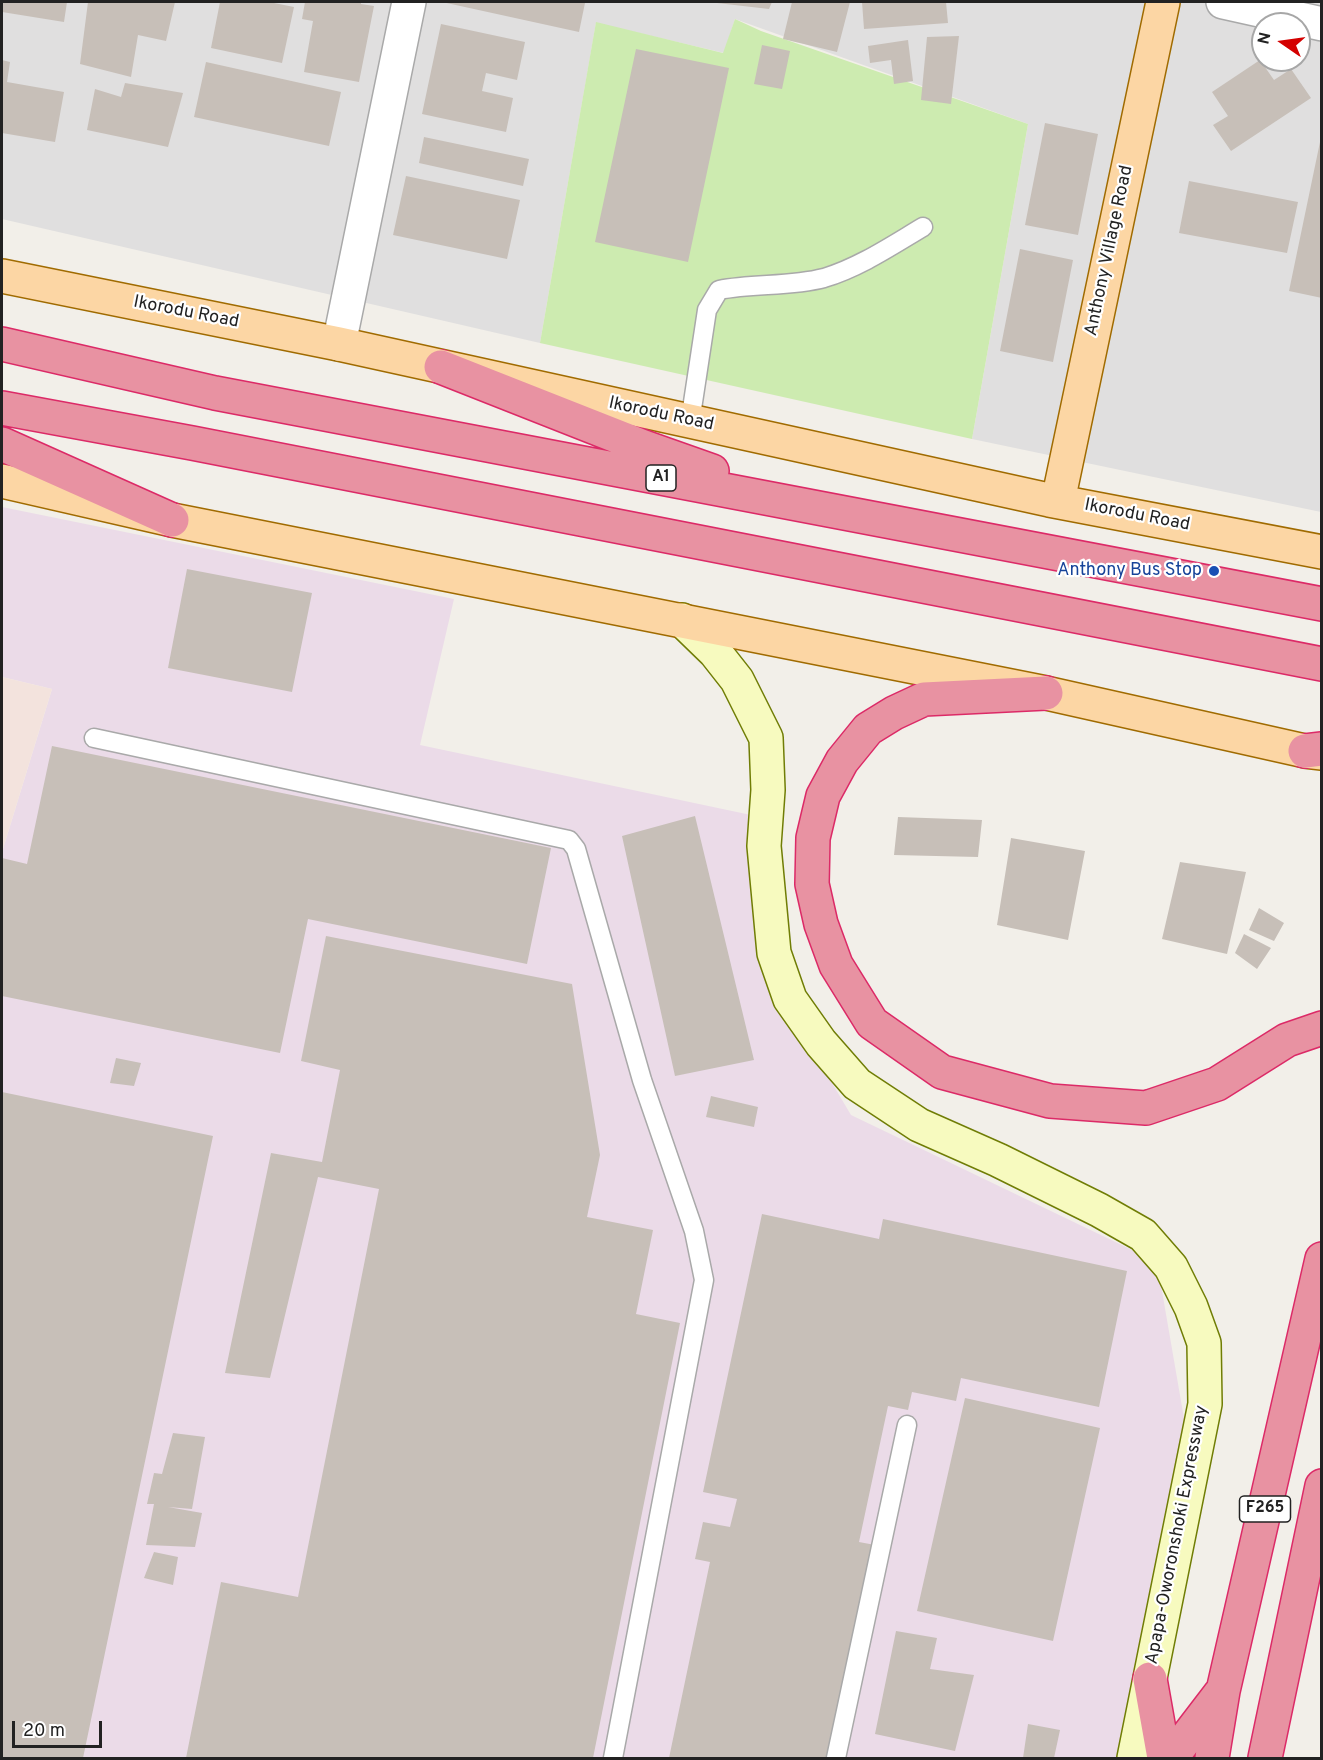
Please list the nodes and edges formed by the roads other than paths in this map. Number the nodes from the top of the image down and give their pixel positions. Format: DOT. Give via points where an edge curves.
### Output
graph roads {
  1 [pos="409,2"];
  2 [pos="1163,2"];
  3 [pos="1223,2"];
  4 [pos="1322,24"];
  5 [pos="922,227"];
  6 [pos="2,276"];
  7 [pos="339,344"];
  8 [pos="2,345"];
  9 [pos="441,367"];
  10 [pos="2,408"];
  11 [pos="690,422"];
  12 [pos="2,444"];
  13 [pos="2,482"];
  14 [pos="1058,501"];
  15 [pos="813,506"];
  16 [pos="172,520"];
  17 [pos="1322,552"];
  18 [pos="1322,604"];
  19 [pos="682,620"];
  20 [pos="1322,664"];
  21 [pos="1046,693"];
  22 [pos="94,738"];
  23 [pos="1316,751"];
  24 [pos="1322,1028"];
  25 [pos="1322,1259"];
  26 [pos="907,1425"];
  27 [pos="1320,1504"];
  28 [pos="1150,1679"];
  29 [pos="1223,1691"];
  30 [pos="613,1758"];
  31 [pos="836,1758"];
  32 [pos="1134,1758"];
  33 [pos="1164,1758"];
  34 [pos="1171,1758"];
  35 [pos="1212,1758"];
  36 [pos="1265,1758"];
  1 -- 7 [label="street"];
  2 -- 14 [label="main road, Anthony Village Road"];
  3 -- 4 [label="street"];
  5 -- 11 [label="lane" via="856,267 823,278 719,290 707,310"];
  6 -- 7 [label="main road, Ikorodu Road"];
  7 -- 9 [label="main road, Ikorodu Road"];
  8 -- 15 [label="highway, A1" via="214,393"];
  9 -- 11 [label="main road, Ikorodu Road"];
  9 -- 15 [label="highway" via="644,447"];
  10 -- 20 [label="highway"];
  11 -- 14 [label="main road, Ikorodu Road"];
  12 -- 16 [label="highway"];
  13 -- 16 [label="main road"];
  14 -- 17 [label="main road, Ikorodu Road"];
  15 -- 18 [label="highway, A1"];
  16 -- 19 [label="main road"];
  19 -- 21 [label="main road"];
  19 -- 28 [label="main road, Apapa-Oworonshoki Expressway" via="737,680 766,738 764,846 774,953 790,999 821,1043 857,1084 919,1125 998,1160 1143,1235 1171,1267 1191,1307 1204,1343 1205,1404"];
  21 -- 23 [label="main road"];
  21 -- 24 [label="highway" via="924,699 868,729 837,770 824,796 813,838 812,884 836,965 872,1023 942,1072 1050,1101 1146,1108 1217,1084 1287,1040"];
  22 -- 30 [label="lane" via="569,840 576,849 642,1080 694,1231 704,1280"];
  25 -- 29 [label="highway, F265"];
  26 -- 31 [label="lane"];
  27 -- 36 [label="highway, F265"];
  28 -- 32 [label="main road, Apapa-Oworonshoki Expressway"];
  28 -- 33 [label="highway"];
  29 -- 34 [label="highway"];
  29 -- 35 [label="highway, F265"];
}
